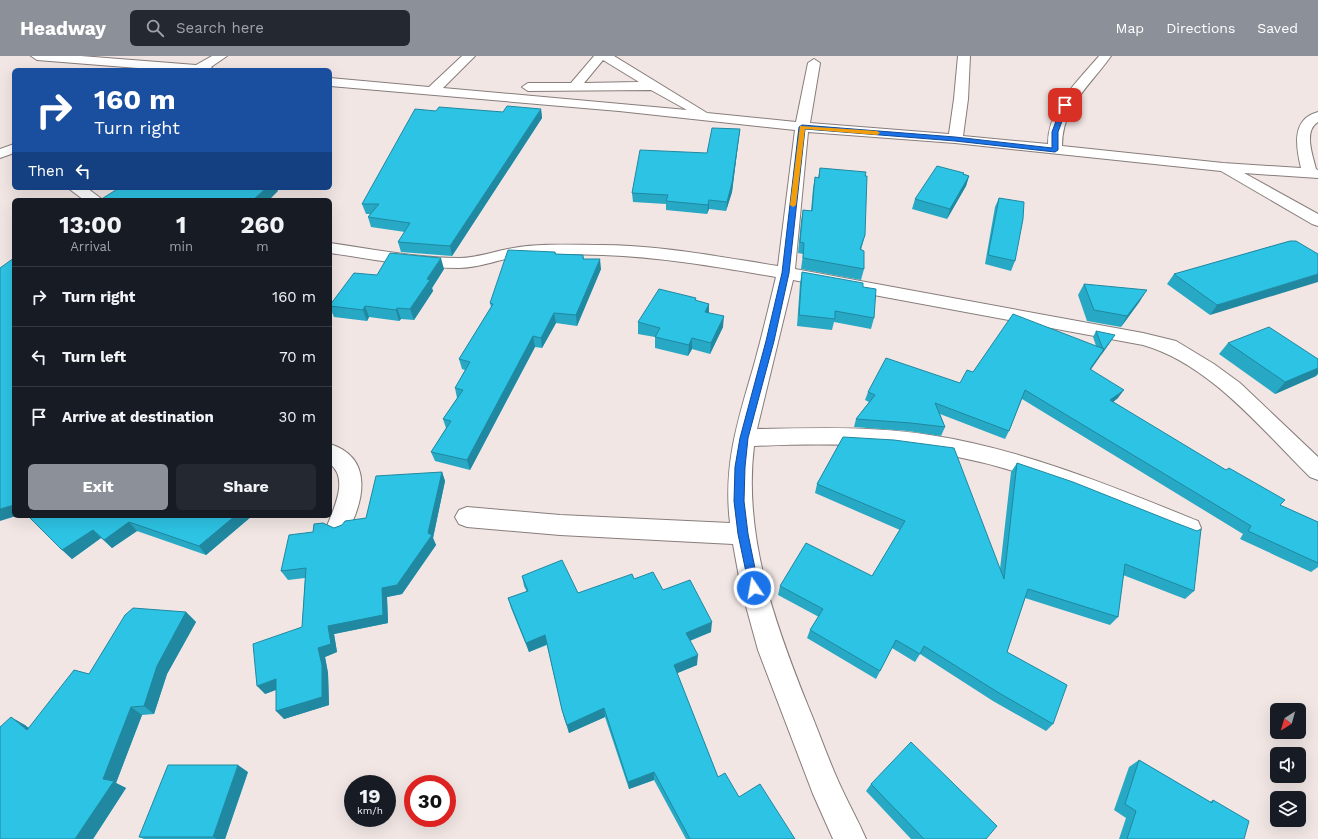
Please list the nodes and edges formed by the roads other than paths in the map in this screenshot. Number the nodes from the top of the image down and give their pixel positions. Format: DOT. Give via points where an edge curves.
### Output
graph roads {
  1 [pos="37,56"];
  2 [pos="221,56"];
  3 [pos="469,56"];
  4 [pos="600,56"];
  5 [pos="606,56"];
  6 [pos="964,56"];
  7 [pos="1105,56"];
  8 [pos="814,64"];
  9 [pos="168,68"];
  10 [pos="206,68"];
  11 [pos="332,82"];
  12 [pos="575,86"];
  13 [pos="655,86"];
  14 [pos="432,91"];
  15 [pos="468,95"];
  16 [pos="707,116"];
  17 [pos="1318,116"];
  18 [pos="802,127"];
  19 [pos="955,139"];
  20 [pos="12,149"];
  21 [pos="1055,150"];
  22 [pos="0,154"];
  23 [pos="1223,167"];
  24 [pos="1314,174"];
  25 [pos="79,190"];
  26 [pos="92,198"];
  27 [pos="1318,221"];
  28 [pos="332,248"];
  29 [pos="786,273"];
  30 [pos="744,438"];
  31 [pos="1310,451"];
  32 [pos="332,453"];
  33 [pos="1318,471"];
  34 [pos="467,517"];
  35 [pos="339,526"];
  36 [pos="1189,528"];
  37 [pos="743,534"];
  38 [pos="850,839"];
  1 -- 9 [label="street"];
  2 -- 10 [label="street"];
  3 -- 14 [label="street"];
  4 -- 12 [label="street"];
  5 -- 13 [label="street"];
  6 -- 19 [label="street"];
  7 -- 21 [label="street" via="1065,105 1055,132"];
  8 -- 18 [label="street"];
  11 -- 14 [label="street"];
  12 -- 13 [label="street"];
  12 -- 15 [label="street" via="507,89"];
  13 -- 16 [label="street"];
  14 -- 15 [label="street"];
  15 -- 16 [label="street"];
  16 -- 18 [label="street"];
  17 -- 24 [label="street" via="1306,125 1302,134"];
  18 -- 19 [label="street"];
  18 -- 29 [label="street"];
  19 -- 21 [label="street"];
  20 -- 22 [label="street"];
  21 -- 23 [label="street"];
  23 -- 24 [label="street"];
  23 -- 27 [label="street"];
  25 -- 26 [label="street"];
  28 -- 29 [label="street" via="460,263 541,250 643,251"];
  29 -- 30 [label="street"];
  29 -- 31 [label="street" via="1075,326 1168,346 1233,388"];
  30 -- 36 [label="street" via="834,435 931,443 1038,469"];
  30 -- 37 [label="street" via="739,501"];
  31 -- 33 [label="street"];
  32 -- 35 [label="street" via="347,464 351,478 350,491"];
  34 -- 37 [label="street" via="560,525"];
  37 -- 38 [label="street" via="754,588 772,650 828,794"];
}
